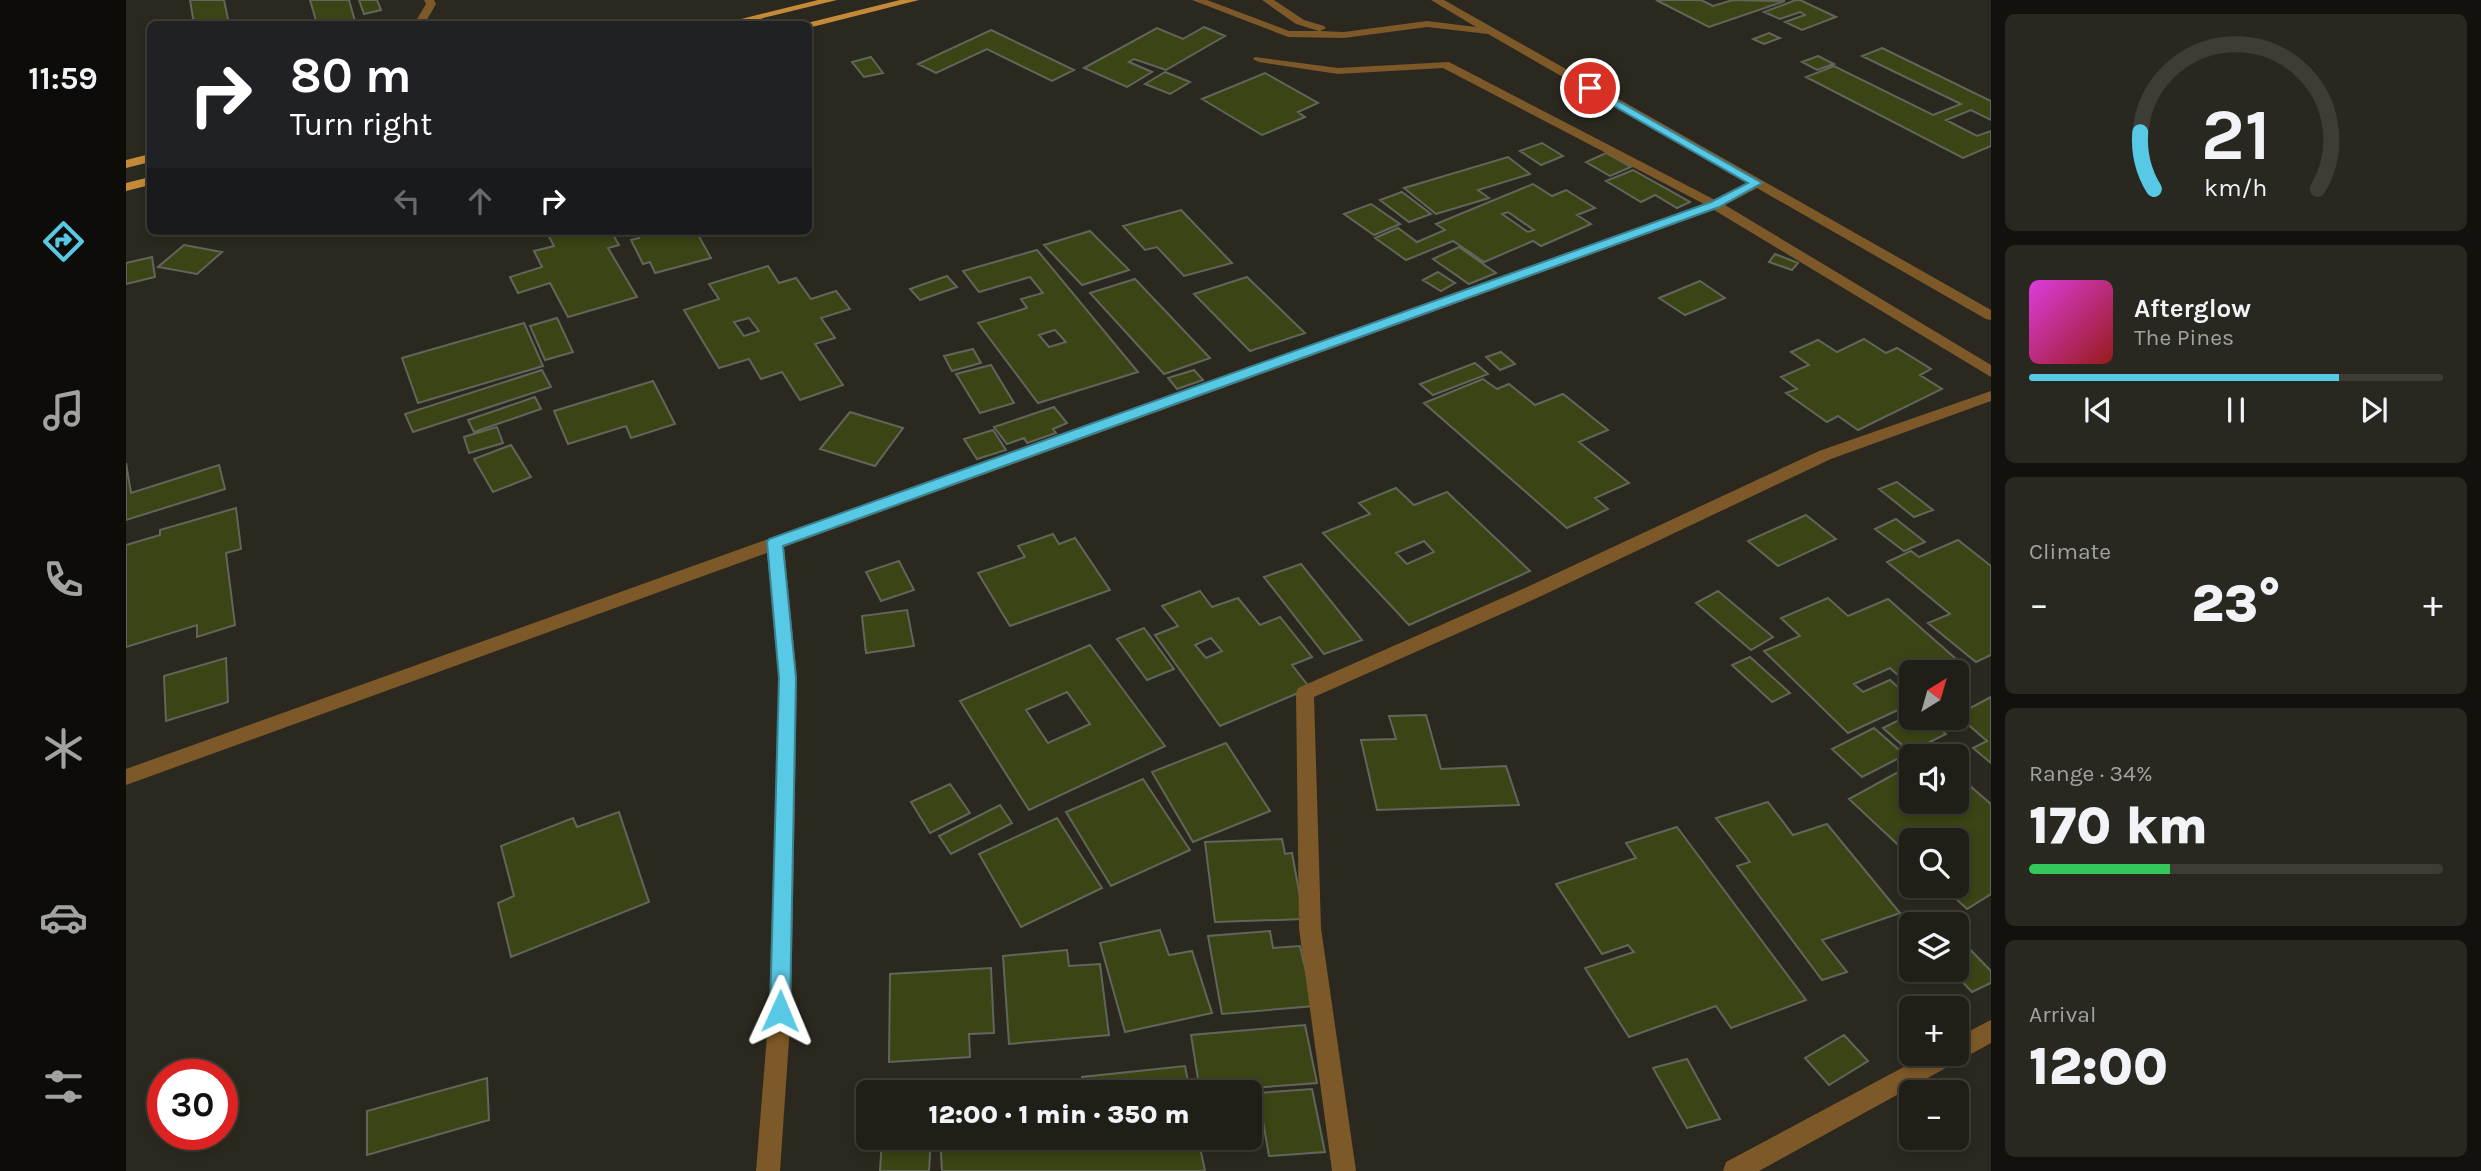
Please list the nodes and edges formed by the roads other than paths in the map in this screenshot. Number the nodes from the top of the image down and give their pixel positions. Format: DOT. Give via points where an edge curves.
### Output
graph roads {
  1 [pos="429,0"];
  2 [pos="832,0"];
  3 [pos="914,0"];
  4 [pos="1197,0"];
  5 [pos="1267,0"];
  6 [pos="1436,0"];
  7 [pos="421,21"];
  8 [pos="740,21"];
  9 [pos="812,24"];
  10 [pos="1495,34"];
  11 [pos="1344,35"];
  12 [pos="1259,59"];
  13 [pos="147,159"];
  14 [pos="126,164"];
  15 [pos="147,182"];
  16 [pos="1756,183"];
  17 [pos="126,187"];
  18 [pos="1715,205"];
  19 [pos="1991,316"];
  20 [pos="1991,372"];
  21 [pos="1991,396"];
  22 [pos="775,542"];
  23 [pos="126,776"];
  24 [pos="1991,1031"];
  25 [pos="1969,1043"];
  26 [pos="1928,1066"];
  27 [pos="768,1171"];
  28 [pos="1344,1171"];
  29 [pos="1735,1171"];
  1 -- 7 [label="street"];
  2 -- 8 [label="main road"];
  3 -- 9 [label="main road"];
  4 -- 11 [label="street" via="1288,34"];
  5 -- 11 [label="street" via="1300,23"];
  6 -- 10 [label="street"];
  10 -- 11 [label="street" via="1427,24"];
  10 -- 16 [label="street"];
  12 -- 18 [label="street" via="1338,71 1445,64"];
  13 -- 14 [label="main road"];
  15 -- 17 [label="main road"];
  16 -- 18 [label="street"];
  16 -- 19 [label="street"];
  18 -- 20 [label="street"];
  18 -- 22 [label="street"];
  21 -- 28 [label="street" via="1825,455 1305,693 1310,928"];
  22 -- 23 [label="street"];
  22 -- 27 [label="street" via="788,678 780,1011"];
  24 -- 25 [label="street"];
  26 -- 29 [label="street"];
}
